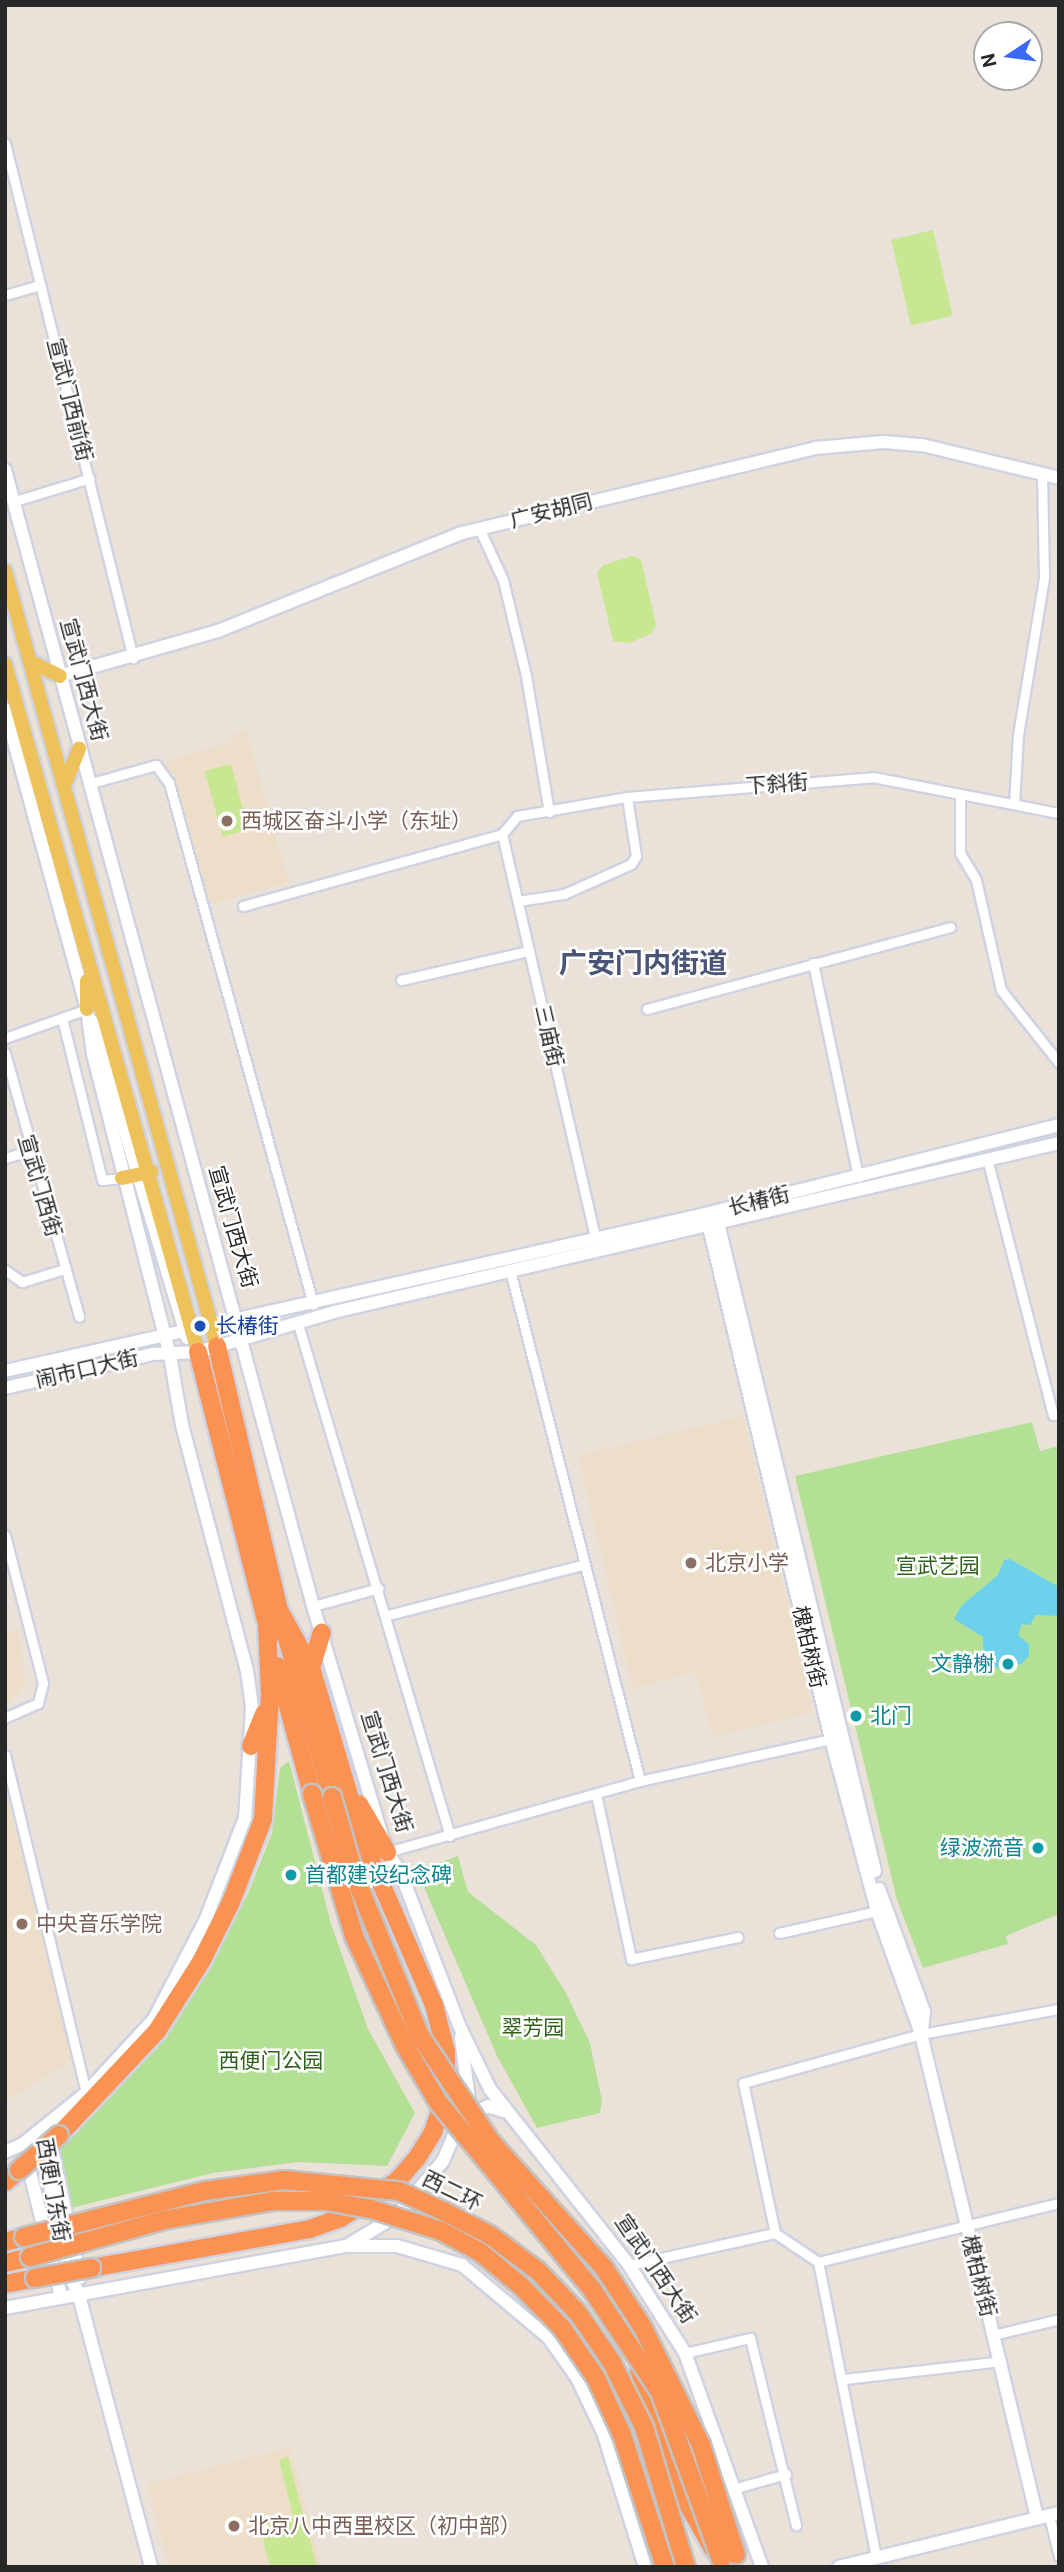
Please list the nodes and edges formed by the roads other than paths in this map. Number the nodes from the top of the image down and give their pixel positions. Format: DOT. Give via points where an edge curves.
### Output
graph roads {
  1 [pos="5,143"];
  2 [pos="41,285"];
  3 [pos="5,295"];
  4 [pos="5,470"];
  5 [pos="1042,476"];
  6 [pos="90,478"];
  7 [pos="1059,478"];
  8 [pos="15,501"];
  9 [pos="480,528"];
  10 [pos="5,571"];
  11 [pos="133,658"];
  12 [pos="30,662"];
  13 [pos="5,664"];
  14 [pos="60,676"];
  15 [pos="8,682"];
  16 [pos="5,709"];
  17 [pos="79,748"];
  18 [pos="66,781"];
  19 [pos="88,785"];
  20 [pos="960,795"];
  21 [pos="627,797"];
  22 [pos="1014,804"];
  23 [pos="549,812"];
  24 [pos="1059,813"];
  25 [pos="502,834"];
  26 [pos="518,901"];
  27 [pos="243,905"];
  28 [pos="950,927"];
  29 [pos="529,951"];
  30 [pos="813,963"];
  31 [pos="86,965"];
  32 [pos="401,980"];
  33 [pos="87,1009"];
  34 [pos="646,1009"];
  35 [pos="62,1017"];
  36 [pos="5,1038"];
  37 [pos="5,1054"];
  38 [pos="1059,1063"];
  39 [pos="1059,1125"];
  40 [pos="1059,1143"];
  41 [pos="29,1151"];
  42 [pos="5,1158"];
  43 [pos="988,1162"];
  44 [pos="146,1173"];
  45 [pos="859,1177"];
  46 [pos="122,1178"];
  47 [pos="710,1213"];
  48 [pos="714,1226"];
  49 [pos="595,1238"];
  50 [pos="64,1269"];
  51 [pos="5,1270"];
  52 [pos="511,1274"];
  53 [pos="313,1304"];
  54 [pos="79,1317"];
  55 [pos="236,1322"];
  56 [pos="298,1324"];
  57 [pos="212,1327"];
  58 [pos="188,1331"];
  59 [pos="164,1334"];
  60 [pos="242,1340"];
  61 [pos="217,1346"];
  62 [pos="198,1352"];
  63 [pos="170,1356"];
  64 [pos="5,1371"];
  65 [pos="5,1388"];
  66 [pos="1059,1414"];
  67 [pos="5,1535"];
  68 [pos="582,1564"];
  69 [pos="379,1588"];
  70 [pos="313,1606"];
  71 [pos="279,1610"];
  72 [pos="388,1615"];
  73 [pos="267,1624"];
  74 [pos="322,1633"];
  75 [pos="311,1668"];
  76 [pos="270,1694"];
  77 [pos="5,1718"];
  78 [pos="836,1738"];
  79 [pos="251,1746"];
  80 [pos="5,1755"];
  81 [pos="343,1777"];
  82 [pos="640,1781"];
  83 [pos="596,1794"];
  84 [pos="450,1836"];
  85 [pos="387,1852"];
  86 [pos="877,1911"];
  87 [pos="779,1933"];
  88 [pos="738,1937"];
  89 [pos="1059,2009"];
  90 [pos="459,2025"];
  91 [pos="921,2034"];
  92 [pos="86,2093"];
  93 [pos="507,2114"];
  94 [pos="460,2120"];
  95 [pos="41,2128"];
  96 [pos="23,2144"];
  97 [pos="5,2152"];
  98 [pos="12,2176"];
  99 [pos="1059,2203"];
  100 [pos="966,2223"];
  101 [pos="775,2233"];
  102 [pos="5,2242"];
  103 [pos="346,2246"];
  104 [pos="818,2262"];
  105 [pos="5,2263"];
  106 [pos="629,2265"];
  107 [pos="5,2284"];
  108 [pos="78,2292"];
  109 [pos="61,2296"];
  110 [pos="5,2308"];
  111 [pos="1059,2319"];
  112 [pos="993,2335"];
  113 [pos="685,2353"];
  114 [pos="1001,2361"];
  115 [pos="844,2379"];
  116 [pos="786,2474"];
  117 [pos="736,2488"];
  118 [pos="1048,2516"];
  119 [pos="796,2525"];
  120 [pos="1059,2556"];
  121 [pos="876,2557"];
  122 [pos="722,2563"];
  123 [pos="151,2567"];
  124 [pos="645,2567"];
  125 [pos="665,2567"];
  126 [pos="686,2567"];
  127 [pos="740,2567"];
  128 [pos="762,2567"];
  129 [pos="839,2567"];
  1 -- 2 [label="street, 宣武门西前街"];
  2 -- 3 [label="street"];
  2 -- 6 [label="street, 宣武门西前街"];
  4 -- 8 [label="street, 宣武门西大街"];
  5 -- 7 [label="street, 广安胡同"];
  5 -- 9 [label="street, 广安胡同" via="922,445 848,443"];
  5 -- 22 [label="street" via="1044,578 1018,735"];
  6 -- 8 [label="street"];
  6 -- 11 [label="street, 宣武门西前街"];
  8 -- 14 [label="street, 宣武门西大街"];
  9 -- 11 [label="street, 广安胡同" via="218,631"];
  9 -- 23 [label="street" via="503,580 526,676"];
  10 -- 12 [label="main road"];
  11 -- 14 [label="street, 广安胡同"];
  12 -- 14 [label="main road"];
  12 -- 18 [label="main road"];
  13 -- 15 [label="main road"];
  14 -- 17 [label="street, 宣武门西大街"];
  15 -- 31 [label="main road"];
  16 -- 33 [label="street"];
  17 -- 18 [label="main road"];
  17 -- 19 [label="street, 宣武门西大街"];
  18 -- 57 [label="main road"];
  19 -- 53 [label="street" via="156,765 169,783"];
  19 -- 55 [label="street, 宣武门西大街"];
  20 -- 21 [label="street, 下斜街" via="873,777"];
  20 -- 22 [label="street, 下斜街"];
  20 -- 38 [label="street" via="960,853 976,880 1001,990"];
  21 -- 23 [label="street, 下斜街"];
  21 -- 26 [label="street" via="636,856 631,864 564,894"];
  22 -- 24 [label="street, 下斜街"];
  23 -- 25 [label="street, 下斜街" via="517,816"];
  25 -- 26 [label="street, 三庙街"];
  25 -- 27 [label="street"];
  26 -- 29 [label="street, 三庙街"];
  28 -- 30 [label="street"];
  29 -- 32 [label="street"];
  29 -- 49 [label="street, 三庙街"];
  30 -- 34 [label="street"];
  30 -- 45 [label="street"];
  31 -- 33 [label="main road"];
  31 -- 44 [label="main road"];
  33 -- 35 [label="street"];
  33 -- 44 [label="street"];
  33 -- 46 [label="street"];
  35 -- 36 [label="street"];
  35 -- 46 [label="street" via="102,1180"];
  37 -- 41 [label="street, 宣武门西街"];
  39 -- 45 [label="street, 长椿街"];
  40 -- 43 [label="street, 长椿街"];
  41 -- 42 [label="street"];
  41 -- 50 [label="street, 宣武门西街"];
  43 -- 48 [label="street, 长椿街"];
  43 -- 66 [label="street" via="1053,1415"];
  44 -- 46 [label="main road"];
  44 -- 58 [label="main road"];
  45 -- 47 [label="street, 长椿街"];
  46 -- 59 [label="street"];
  47 -- 48 [label="street, 槐柏树街"];
  47 -- 49 [label="street, 长椿街"];
  48 -- 52 [label="street, 长椿街"];
  48 -- 78 [label="street, 槐柏树街"];
  49 -- 53 [label="street, 长椿街"];
  50 -- 51 [label="street" via="22,1282"];
  50 -- 54 [label="street, 宣武门西街"];
  52 -- 56 [label="street, 长椿街"];
  52 -- 68 [label="street"];
  53 -- 55 [label="street, 长椿街"];
  55 -- 57 [label="street, 长椿街"];
  55 -- 60 [label="street, 宣武门西大街"];
  56 -- 60 [label="street, 长椿街"];
  56 -- 69 [label="street"];
  57 -- 58 [label="street, 长椿街"];
  57 -- 61 [label="main road"];
  58 -- 59 [label="street, 闹市口大街"];
  58 -- 62 [label="main road"];
  59 -- 63 [label="street"];
  59 -- 64 [label="street, 闹市口大街"];
  60 -- 61 [label="street, 长椿街"];
  60 -- 70 [label="street, 宣武门西大街"];
  61 -- 62 [label="street, 长椿街"];
  61 -- 71 [label="highway, 宣武门西大街"];
  62 -- 63 [label="street, 闹市口大街"];
  62 -- 73 [label="highway"];
  63 -- 65 [label="street, 闹市口大街" via="152,1354"];
  63 -- 79 [label="street" via="182,1425 247,1671"];
  67 -- 77 [label="street" via="43,1683 38,1703"];
  68 -- 72 [label="street"];
  68 -- 82 [label="street"];
  69 -- 70 [label="street"];
  69 -- 72 [label="street"];
  70 -- 74 [label="street, 宣武门西大街"];
  71 -- 75 [label="highway"];
  71 -- 127 [label="highway, 宣武门西大街, bridge" via="355,1877 420,2036 492,2143 604,2268 642,2326 701,2445"];
  72 -- 84 [label="street"];
  73 -- 76 [label="highway"];
  73 -- 122 [label="highway, bridge" via="354,1936 405,2046 438,2102 625,2336 660,2392"];
  74 -- 75 [label="highway"];
  74 -- 85 [label="street, 宣武门西大街"];
  75 -- 81 [label="highway"];
  76 -- 79 [label="highway"];
  76 -- 98 [label="highway, bridge" via="263,1819 217,1931 157,2031 59,2135"];
  78 -- 82 [label="street"];
  78 -- 86 [label="street, 槐柏树街"];
  78 -- 91 [label="street, 槐柏树街" via="881,1895 923,2011"];
  79 -- 92 [label="street" via="244,1818 205,1921 154,2019"];
  80 -- 92 [label="street"];
  81 -- 85 [label="highway"];
  81 -- 107 [label="highway, bridge" via="363,1842 408,1941 443,2040 446,2093 433,2132 397,2181 341,2217 310,2229"];
  82 -- 83 [label="street"];
  83 -- 84 [label="street"];
  83 -- 88 [label="street" via="631,1959"];
  84 -- 85 [label="street"];
  85 -- 90 [label="street, 宣武门西大街" via="400,1871"];
  86 -- 87 [label="street"];
  86 -- 91 [label="street, 槐柏树街"];
  89 -- 91 [label="street"];
  90 -- 93 [label="street, 宣武门西大街"];
  90 -- 94 [label="street, 宣武门西大街" via="469,2100"];
  91 -- 100 [label="street, 槐柏树街"];
  91 -- 101 [label="street" via="743,2083"];
  92 -- 95 [label="street"];
  93 -- 94 [label="street" via="488,2106"];
  93 -- 106 [label="street, 宣武门西大街"];
  94 -- 103 [label="street, 宣武门西大街" via="443,2161 404,2209"];
  95 -- 96 [label="street"];
  95 -- 108 [label="street, 西便门东街" via="40,2142 67,2263"];
  96 -- 97 [label="street"];
  96 -- 109 [label="street"];
  99 -- 100 [label="street"];
  100 -- 104 [label="street"];
  100 -- 112 [label="street, 槐柏树街"];
  101 -- 104 [label="street"];
  101 -- 106 [label="street"];
  102 -- 126 [label="highway, 西二环, bridge" via="160,2201 260,2182 324,2181 399,2191 446,2212 490,2235 538,2271 591,2332 645,2427"];
  103 -- 108 [label="street, 宣武门西大街"];
  103 -- 124 [label="street, 宣武门西大街" via="397,2246 462,2265 549,2338 577,2378 603,2432"];
  104 -- 115 [label="street"];
  105 -- 125 [label="highway, 西二环, bridge" via="164,2220 273,2201 371,2209 441,2231 480,2252 521,2286 562,2328 596,2378 622,2435"];
  106 -- 113 [label="street, 宣武门西大街"];
  108 -- 109 [label="street, 宣武门西大街"];
  108 -- 123 [label="street, 西便门东街"];
  109 -- 110 [label="street, 宣武门西大街"];
  111 -- 112 [label="street"];
  112 -- 114 [label="street, 槐柏树街"];
  113 -- 116 [label="street" via="750,2338"];
  113 -- 117 [label="street, 宣武门西大街"];
  114 -- 115 [label="street"];
  114 -- 118 [label="street, 槐柏树街"];
  115 -- 121 [label="street"];
  116 -- 117 [label="street"];
  116 -- 119 [label="street"];
  117 -- 128 [label="street, 宣武门西大街"];
  118 -- 120 [label="street"];
  118 -- 121 [label="street"];
  121 -- 129 [label="street"];
}
